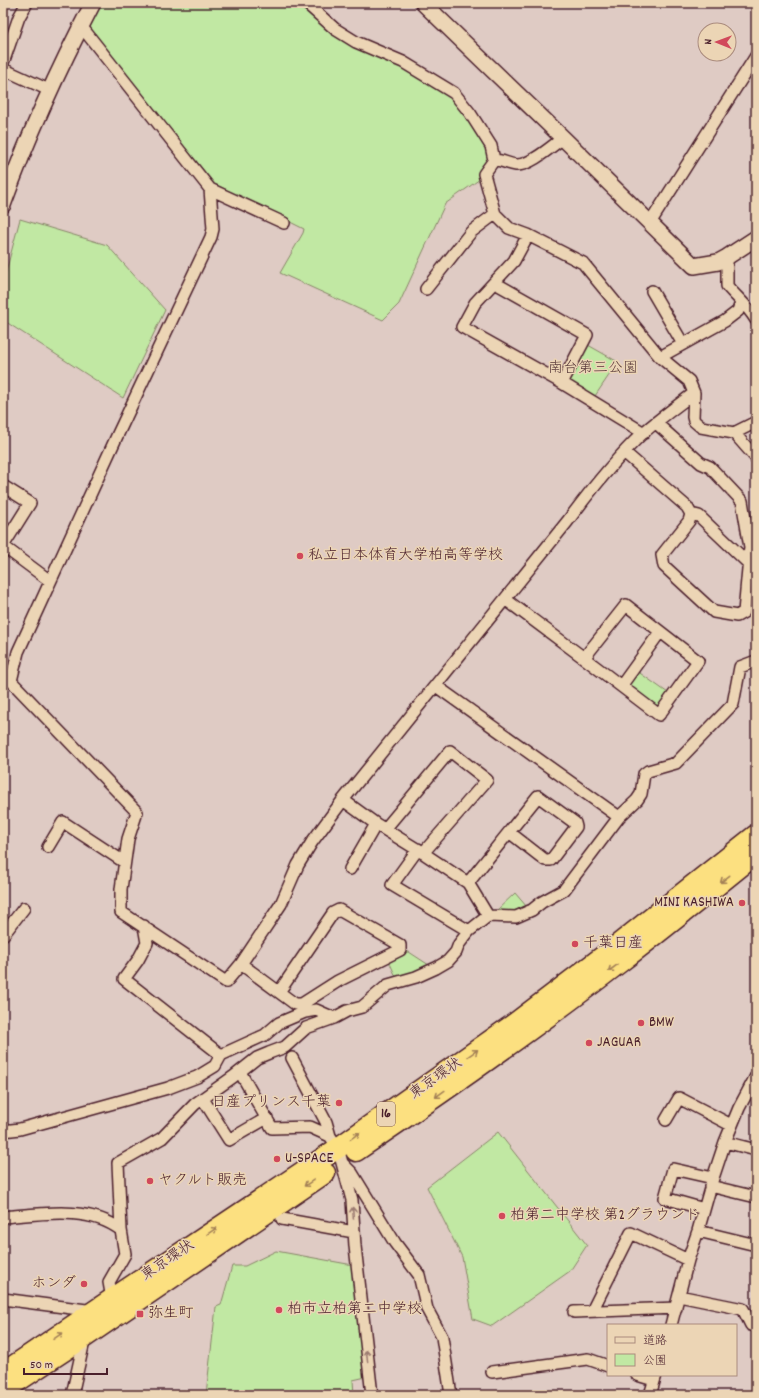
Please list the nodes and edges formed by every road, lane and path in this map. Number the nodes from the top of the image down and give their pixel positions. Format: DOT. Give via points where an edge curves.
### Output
graph roads {
  1 [pos="27,3"];
  2 [pos="93,3"];
  3 [pos="306,3"];
  4 [pos="422,3"];
  5 [pos="81,26"];
  6 [pos="756,56"];
  7 [pos="3,63"];
  8 [pos="3,69"];
  9 [pos="51,91"];
  10 [pos="563,138"];
  11 [pos="494,160"];
  12 [pos="210,189"];
  13 [pos="3,206"];
  14 [pos="495,214"];
  15 [pos="284,223"];
  16 [pos="650,223"];
  17 [pos="528,235"];
  18 [pos="756,238"];
  19 [pos="727,257"];
  20 [pos="494,283"];
  21 [pos="426,289"];
  22 [pos="652,291"];
  23 [pos="741,302"];
  24 [pos="756,320"];
  25 [pos="683,344"];
  26 [pos="660,357"];
  27 [pos="562,383"];
  28 [pos="694,393"];
  29 [pos="756,422"];
  30 [pos="656,423"];
  31 [pos="644,433"];
  32 [pos="734,433"];
  33 [pos="624,452"];
  34 [pos="756,458"];
  35 [pos="3,486"];
  36 [pos="691,514"];
  37 [pos="3,546"];
  38 [pos="748,563"];
  39 [pos="50,581"];
  40 [pos="505,599"];
  41 [pos="660,632"];
  42 [pos="584,658"];
  43 [pos="756,661"];
  44 [pos="7,680"];
  45 [pos="436,686"];
  46 [pos="621,686"];
  47 [pos="343,800"];
  48 [pos="619,817"];
  49 [pos="381,826"];
  50 [pos="509,832"];
  51 [pos="756,835"];
  52 [pos="48,847"];
  53 [pos="421,851"];
  54 [pos="756,854"];
  55 [pos="124,862"];
  56 [pos="350,869"];
  57 [pos="468,883"];
  58 [pos="24,908"];
  59 [pos="488,916"];
  60 [pos="144,926"];
  61 [pos="468,932"];
  62 [pos="3,935"];
  63 [pos="240,964"];
  64 [pos="279,992"];
  65 [pos="334,1018"];
  66 [pos="221,1055"];
  67 [pos="292,1058"];
  68 [pos="240,1072"];
  69 [pos="756,1076"];
  70 [pos="203,1099"];
  71 [pos="267,1118"];
  72 [pos="666,1120"];
  73 [pos="731,1125"];
  74 [pos="3,1131"];
  75 [pos="725,1142"];
  76 [pos="336,1148"];
  77 [pos="756,1150"];
  78 [pos="711,1182"];
  79 [pos="756,1197"];
  80 [pos="704,1209"];
  81 [pos="3,1217"];
  82 [pos="282,1219"];
  83 [pos="121,1230"];
  84 [pos="698,1231"];
  85 [pos="354,1232"];
  86 [pos="756,1245"];
  87 [pos="688,1260"];
  88 [pos="679,1296"];
  89 [pos="3,1299"];
  90 [pos="112,1299"];
  91 [pos="676,1308"];
  92 [pos="592,1311"];
  93 [pos="94,1312"];
  94 [pos="574,1312"];
  95 [pos="671,1324"];
  96 [pos="756,1326"];
  97 [pos="85,1337"];
  98 [pos="607,1366"];
  99 [pos="492,1372"];
  100 [pos="3,1374"];
  101 [pos="643,1376"];
  102 [pos="655,1378"];
  103 [pos="3,1391"];
  104 [pos="72,1395"];
  105 [pos="372,1395"];
  106 [pos="451,1395"];
  107 [pos="650,1395"];
  1 -- 7 [label="street" via="19,17"];
  2 -- 5 [label="street"];
  3 -- 11 [label="street" via="335,29 356,42 403,62 454,92 491,146"];
  4 -- 10 [label="street"];
  5 -- 9 [label="street"];
  5 -- 12 [label="street"];
  6 -- 16 [label="street"];
  8 -- 9 [label="street"];
  9 -- 13 [label="street" via="18,164"];
  10 -- 11 [label="street" via="529,162 518,165"];
  10 -- 16 [label="street"];
  11 -- 14 [label="street" via="484,174"];
  12 -- 15 [label="street"];
  12 -- 39 [label="street" via="213,229 211,237"];
  14 -- 17 [label="street" via="509,228"];
  14 -- 21 [label="street" via="471,232"];
  16 -- 19 [label="street" via="694,266 718,262"];
  17 -- 20 [label="street" via="514,261"];
  17 -- 26 [label="street" via="583,263"];
  18 -- 19 [label="street"];
  19 -- 23 [label="street" via="727,286"];
  20 -- 27 [label="street" via="587,335"];
  20 -- 27 [label="street" via="475,303 462,327"];
  22 -- 25 [label="street"];
  23 -- 24 [label="street"];
  23 -- 25 [label="street" via="738,311 725,321"];
  25 -- 26 [label="street"];
  26 -- 28 [label="street" via="689,381"];
  27 -- 31 [label="street"];
  28 -- 30 [label="street"];
  28 -- 32 [label="street" via="694,421 700,427"];
  29 -- 32 [label="street"];
  30 -- 31 [label="street"];
  30 -- 38 [label="street" via="701,463 710,467 742,501 750,547"];
  31 -- 33 [label="street"];
  32 -- 34 [label="street"];
  33 -- 36 [label="street" via="687,507"];
  33 -- 40 [label="street" via="592,488"];
  35 -- 37 [label="street" via="30,504"];
  36 -- 38 [label="street" via="699,516"];
  36 -- 38 [label="street" via="689,521 662,555 664,566 714,612 737,616 744,612"];
  37 -- 39 [label="street"];
  39 -- 44 [label="street"];
  40 -- 42 [label="street"];
  40 -- 45 [label="street"];
  41 -- 42 [label="street" via="626,606"];
  41 -- 46 [label="street"];
  41 -- 46 [label="street" via="698,661 659,715"];
  42 -- 46 [label="street"];
  43 -- 48 [label="street" via="740,667 733,704 676,762 644,774 638,800"];
  44 -- 55 [label="street" via="137,812"];
  45 -- 47 [label="street"];
  45 -- 48 [label="street"];
  47 -- 49 [label="street"];
  47 -- 63 [label="street" via="298,864 281,904"];
  48 -- 59 [label="street" via="564,890 516,917"];
  49 -- 53 [label="street"];
  49 -- 53 [label="street" via="450,751 487,780"];
  49 -- 56 [label="street"];
  50 -- 50 [label="street" via="538,796 575,823 576,827 551,860 545,860"];
  50 -- 57 [label="street"];
  76 -- 51 [label="highway, 東京環状 / 16, one-way" via="514,1024"];
  52 -- 55 [label="street" via="63,822"];
  53 -- 57 [label="street"];
  53 -- 61 [label="street" via="392,885"];
  54 -- 76 [label="highway, 東京環状 / 16, one-way" via="618,964 432,1100"];
  55 -- 60 [label="street" via="121,912"];
  57 -- 59 [label="street"];
  58 -- 62 [label="street"];
  59 -- 61 [label="street"];
  60 -- 63 [label="street" via="226,982"];
  60 -- 66 [label="street" via="147,943 124,979"];
  61 -- 65 [label="street" via="448,961 416,977 388,985 362,1007"];
  63 -- 64 [label="street"];
  64 -- 64 [label="street" via="295,1004 302,1004 338,981 400,950 400,945 339,910 333,913"];
  65 -- 66 [label="street" via="316,1010 305,1012 279,1023 265,1035"];
  65 -- 68 [label="street" via="306,1028 285,1047 257,1058"];
  66 -- 74 [label="street" via="215,1066 197,1077 168,1088 20,1129"];
  67 -- 76 [label="street" via="326,1122"];
  68 -- 70 [label="street"];
  68 -- 71 [label="street"];
  69 -- 73 [label="street"];
  70 -- 71 [label="street" via="229,1140"];
  70 -- 83 [label="street" via="162,1138 118,1163"];
  71 -- 76 [label="street" via="272,1128 310,1127"];
  72 -- 73 [label="street" via="679,1098"];
  73 -- 75 [label="street"];
  75 -- 77 [label="street"];
  75 -- 78 [label="street"];
  85 -- 76 [label="street, one-way" via="352,1200"];
  90 -- 76 [label="highway, 東京環状 / 16, one-way"];
  76 -- 97 [label="highway, 東京環状 / 16, one-way"];
  76 -- 106 [label="street" via="395,1243 419,1275 427,1309 442,1337"];
  78 -- 79 [label="street"];
  78 -- 80 [label="street"];
  78 -- 80 [label="street" via="673,1169 665,1198"];
  80 -- 84 [label="street"];
  81 -- 83 [label="street" via="82,1214 113,1224"];
  82 -- 85 [label="street"];
  83 -- 90 [label="street" via="125,1254 109,1282"];
  84 -- 86 [label="street"];
  84 -- 87 [label="street"];
  105 -- 85 [label="street, one-way"];
  87 -- 88 [label="street"];
  87 -- 92 [label="street" via="631,1233"];
  88 -- 91 [label="street"];
  88 -- 96 [label="street" via="743,1309 751,1325"];
  89 -- 93 [label="street"];
  90 -- 93 [label="highway, 東京環状 / 16"];
  91 -- 92 [label="street"];
  91 -- 95 [label="street"];
  92 -- 94 [label="street"];
  100 -- 93 [label="highway, 東京環状 / 16, one-way"];
  97 -- 103 [label="highway, 東京環状 / 16"];
  97 -- 104 [label="street"];
  98 -- 99 [label="street" via="588,1359"];
  101 -- 102 [label="street"];
  102 -- 107 [label="street"];
}
